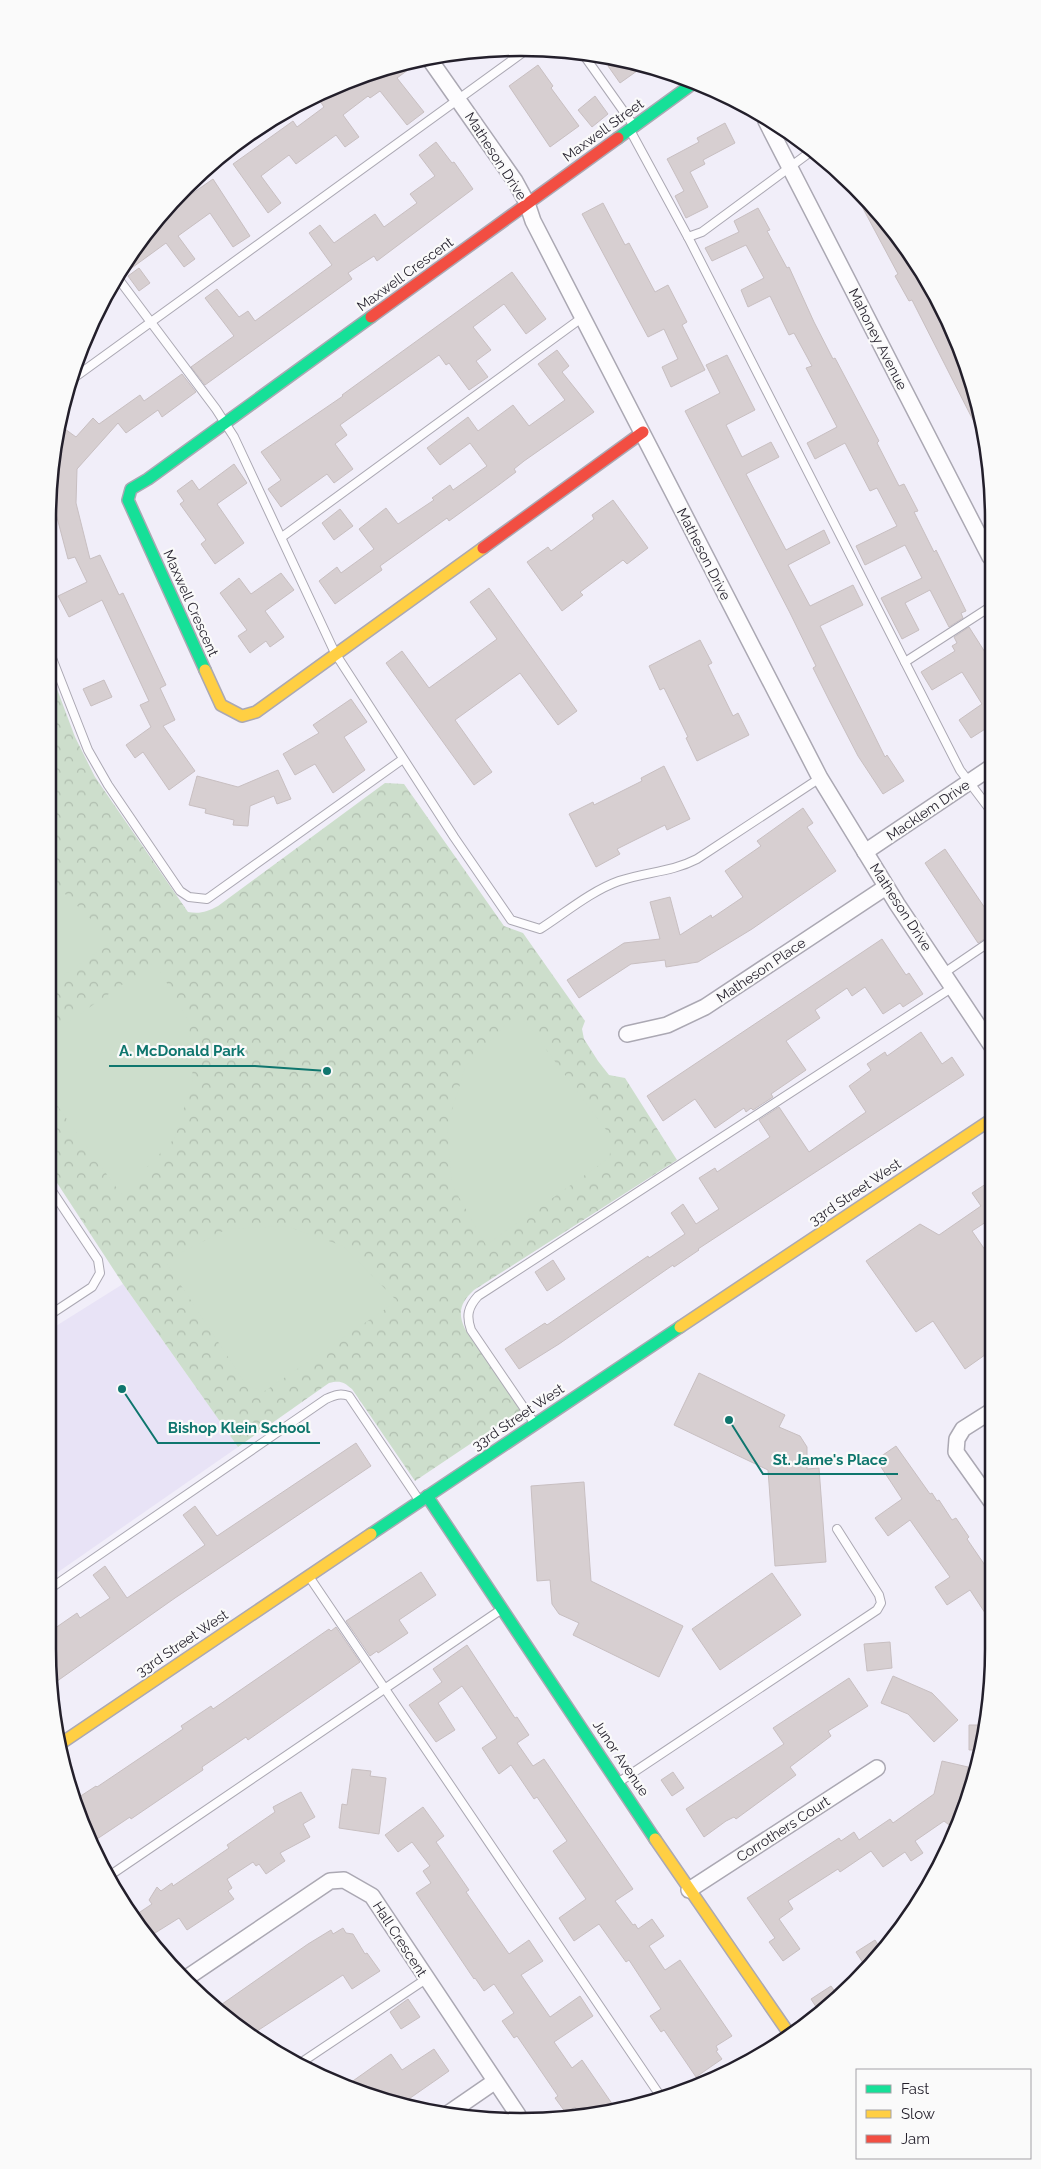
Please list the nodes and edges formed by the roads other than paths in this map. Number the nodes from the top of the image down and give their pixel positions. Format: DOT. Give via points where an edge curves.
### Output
graph roads {
  1 [pos="518,56"];
  2 [pos="588,61"];
  3 [pos="434,64"];
  4 [pos="687,88"];
  5 [pos="458,99"];
  6 [pos="632,127"];
  7 [pos="770,129"];
  8 [pos="807,155"];
  9 [pos="789,168"];
  10 [pos="528,203"];
  11 [pos="688,237"];
  12 [pos="121,283"];
  13 [pos="583,317"];
  14 [pos="150,323"];
  15 [pos="80,373"];
  16 [pos="225,423"];
  17 [pos="642,432"];
  18 [pos="282,537"];
  19 [pos="985,547"];
  20 [pos="985,610"];
  21 [pos="335,653"];
  22 [pos="905,662"];
  23 [pos="56,669"];
  24 [pos="403,760"];
  25 [pos="985,772"];
  26 [pos="820,778"];
  27 [pos="970,782"];
  28 [pos="985,803"];
  29 [pos="864,852"];
  30 [pos="886,887"];
  31 [pos="985,945"];
  32 [pos="944,973"];
  33 [pos="953,987"];
  34 [pos="627,1034"];
  35 [pos="985,1036"];
  36 [pos="985,1124"];
  37 [pos="56,1197"];
  38 [pos="56,1311"];
  39 [pos="985,1415"];
  40 [pos="535,1424"];
  41 [pos="985,1493"];
  42 [pos="423,1499"];
  43 [pos="836,1528"];
  44 [pos="309,1576"];
  45 [pos="56,1584"];
  46 [pos="503,1608"];
  47 [pos="384,1689"];
  48 [pos="65,1740"];
  49 [pos="877,1768"];
  50 [pos="619,1782"];
  51 [pos="114,1873"];
  52 [pos="689,1890"];
  53 [pos="190,1975"];
  54 [pos="426,1979"];
  55 [pos="786,2029"];
  56 [pos="305,2060"];
  57 [pos="494,2082"];
  58 [pos="658,2092"];
  59 [pos="456,2108"];
  60 [pos="516,2113"];
  1 -- 5 [label="lane"];
  2 -- 6 [label="lane"];
  3 -- 5 [label="street, Matheson Drive"];
  4 -- 6 [label="street, Maxwell Street"];
  5 -- 10 [label="street, Matheson Drive"];
  5 -- 14 [label="lane"];
  6 -- 10 [label="street, Maxwell Street"];
  6 -- 11 [label="lane"];
  7 -- 9 [label="street, Mahoney Avenue"];
  8 -- 9 [label="lane"];
  9 -- 11 [label="lane" via="702,232"];
  9 -- 19 [label="street, Mahoney Avenue"];
  10 -- 13 [label="street, Matheson Drive" via="533,221"];
  10 -- 16 [label="street, Maxwell Crescent"];
  11 -- 22 [label="lane"];
  12 -- 14 [label="lane"];
  13 -- 17 [label="street, Matheson Drive"];
  13 -- 18 [label="lane"];
  14 -- 15 [label="lane"];
  14 -- 16 [label="lane"];
  16 -- 18 [label="lane"];
  16 -- 21 [label="street, Maxwell Crescent" via="131,490 128,500 221,705 242,716 256,712"];
  17 -- 21 [label="street, Maxwell Crescent"];
  17 -- 26 [label="street, Matheson Drive"];
  18 -- 21 [label="lane"];
  20 -- 22 [label="lane"];
  21 -- 24 [label="lane"];
  22 -- 27 [label="lane" via="960,770"];
  23 -- 24 [label="lane" via="80,733 98,768 180,891 189,897 207,899"];
  24 -- 26 [label="lane" via="511,920 540,929 606,887 671,870 698,859"];
  25 -- 27 [label="street, Macklem Drive"];
  26 -- 29 [label="street, Matheson Drive"];
  27 -- 28 [label="lane"];
  27 -- 29 [label="street, Macklem Drive"];
  29 -- 30 [label="street, Matheson Drive"];
  30 -- 32 [label="street, Matheson Drive"];
  30 -- 34 [label="street, Matheson Place" via="705,1007 666,1025"];
  31 -- 32 [label="lane"];
  32 -- 33 [label="street, Matheson Drive"];
  33 -- 35 [label="street, Matheson Drive"];
  33 -- 40 [label="lane" via="478,1296 468,1311 470,1330"];
  36 -- 40 [label="street, 33rd Street West"];
  37 -- 38 [label="lane" via="98,1260 100,1273 92,1286"];
  39 -- 41 [label="street" via="963,1429 957,1439 956,1452"];
  40 -- 42 [label="street, 33rd Street West"];
  42 -- 44 [label="street, 33rd Street West"];
  42 -- 45 [label="lane" via="349,1396 334,1395"];
  42 -- 46 [label="street, Junor Avenue"];
  43 -- 50 [label="lane" via="879,1595 882,1603 877,1610"];
  44 -- 47 [label="lane"];
  44 -- 48 [label="street, 33rd Street West"];
  46 -- 47 [label="lane"];
  46 -- 50 [label="street, Junor Avenue"];
  47 -- 51 [label="lane"];
  47 -- 58 [label="lane"];
  49 -- 52 [label="street, Corrothers Court"];
  50 -- 52 [label="street, Junor Avenue"];
  52 -- 55 [label="street, Junor Avenue"];
  53 -- 54 [label="street, Hall Crescent" via="330,1881 344,1880 372,1896"];
  54 -- 56 [label="lane"];
  54 -- 57 [label="street, Hall Crescent"];
  57 -- 59 [label="street"];
  57 -- 60 [label="street, Hall Crescent"];
}
